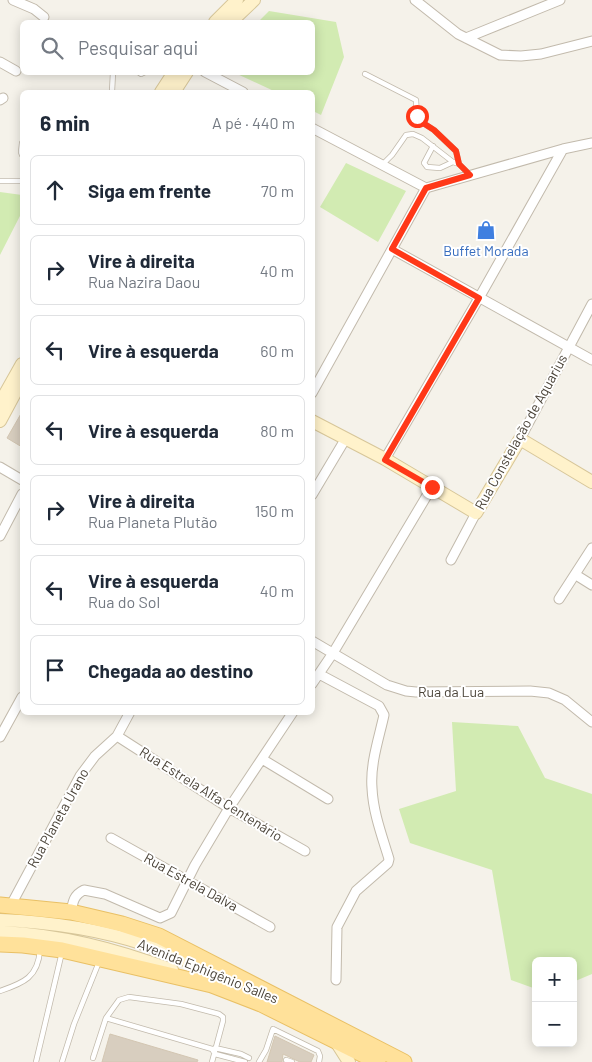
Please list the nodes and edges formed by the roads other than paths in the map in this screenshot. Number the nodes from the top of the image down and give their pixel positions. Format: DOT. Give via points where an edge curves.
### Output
graph roads {
  1 [pos="13,0"];
  2 [pos="237,0"];
  3 [pos="254,0"];
  4 [pos="415,0"];
  5 [pos="560,0"];
  6 [pos="44,17"];
  7 [pos="217,20"];
  8 [pos="233,20"];
  9 [pos="466,38"];
  10 [pos="592,41"];
  11 [pos="0,62"];
  12 [pos="16,71"];
  13 [pos="365,74"];
  14 [pos="113,75"];
  15 [pos="172,75"];
  16 [pos="185,75"];
  17 [pos="211,75"];
  18 [pos="112,90"];
  19 [pos="161,90"];
  20 [pos="175,90"];
  21 [pos="239,90"];
  22 [pos="315,130"];
  23 [pos="592,143"];
  24 [pos="433,146"];
  25 [pos="563,149"];
  26 [pos="453,162"];
  27 [pos="459,164"];
  28 [pos="382,165"];
  29 [pos="470,175"];
  30 [pos="0,181"];
  31 [pos="20,181"];
  32 [pos="426,188"];
  33 [pos="392,249"];
  34 [pos="479,298"];
  35 [pos="592,304"];
  36 [pos="568,346"];
  37 [pos="592,360"];
  38 [pos="20,368"];
  39 [pos="20,384"];
  40 [pos="315,388"];
  41 [pos="0,403"];
  42 [pos="0,421"];
  43 [pos="315,422"];
  44 [pos="346,438"];
  45 [pos="520,439"];
  46 [pos="385,460"];
  47 [pos="0,467"];
  48 [pos="20,479"];
  49 [pos="592,482"];
  50 [pos="432,487"];
  51 [pos="315,490"];
  52 [pos="20,498"];
  53 [pos="476,513"];
  54 [pos="0,536"];
  55 [pos="592,548"];
  56 [pos="451,560"];
  57 [pos="576,575"];
  58 [pos="592,585"];
  59 [pos="559,599"];
  60 [pos="315,643"];
  61 [pos="333,653"];
  62 [pos="319,674"];
  63 [pos="315,680"];
  64 [pos="20,701"];
  65 [pos="128,715"];
  66 [pos="291,715"];
  67 [pos="592,722"];
  68 [pos="117,736"];
  69 [pos="0,737"];
  70 [pos="262,759"];
  71 [pos="328,798"];
  72 [pos="229,808"];
  73 [pos="111,838"];
  74 [pos="305,851"];
  75 [pos="188,880"];
  76 [pos="5,905"];
  77 [pos="71,912"];
  78 [pos="0,920"];
  79 [pos="270,927"];
  80 [pos="0,932"];
  81 [pos="0,944"];
  82 [pos="40,946"];
  83 [pos="62,950"];
  84 [pos="100,959"];
  85 [pos="336,980"];
  86 [pos="212,985"];
  87 [pos="259,989"];
  88 [pos="0,991"];
  89 [pos="278,1013"];
  90 [pos="106,1018"];
  91 [pos="273,1029"];
  92 [pos="335,1040"];
  93 [pos="214,1048"];
  94 [pos="215,1054"];
  95 [pos="93,1058"];
  96 [pos="286,1060"];
  97 [pos="246,1061"];
  98 [pos="36,1062"];
  99 [pos="62,1062"];
  100 [pos="212,1062"];
  101 [pos="259,1062"];
  102 [pos="292,1062"];
  103 [pos="319,1062"];
  104 [pos="349,1062"];
  105 [pos="378,1062"];
  106 [pos="404,1062"];
  1 -- 6 [label="street"];
  2 -- 7 [label="main road"];
  3 -- 8 [label="main road"];
  4 -- 9 [label="street"];
  5 -- 9 [label="street"];
  9 -- 10 [label="street" via="500,55 521,56"];
  11 -- 12 [label="street"];
  13 -- 27 [label="lane" via="416,100 420,121 456,151"];
  14 -- 18 [label="lane"];
  15 -- 19 [label="main road"];
  16 -- 20 [label="main road"];
  17 -- 21 [label="street"];
  22 -- 28 [label="street"];
  23 -- 25 [label="street"];
  24 -- 26 [label="lane"];
  24 -- 26 [label="lane" via="424,163 426,165 440,168"];
  24 -- 28 [label="lane" via="418,135 406,135"];
  25 -- 29 [label="street"];
  25 -- 34 [label="street"];
  26 -- 27 [label="lane"];
  27 -- 29 [label="lane"];
  28 -- 32 [label="street"];
  29 -- 32 [label="street"];
  30 -- 31 [label="lane"];
  32 -- 33 [label="street"];
  33 -- 34 [label="street"];
  33 -- 40 [label="street"];
  34 -- 36 [label="street"];
  34 -- 46 [label="street"];
  35 -- 36 [label="street, Rua Constelação de Aquarius"];
  36 -- 37 [label="street"];
  36 -- 45 [label="street, Rua Constelação de Aquarius"];
  38 -- 41 [label="main road"];
  39 -- 42 [label="main road"];
  43 -- 44 [label="main road"];
  44 -- 46 [label="main road"];
  44 -- 51 [label="street"];
  45 -- 49 [label="main road"];
  45 -- 53 [label="main road, Rua Constelação de Aquarius"];
  46 -- 50 [label="main road"];
  47 -- 48 [label="street"];
  50 -- 53 [label="main road"];
  50 -- 61 [label="street"];
  52 -- 54 [label="street"];
  53 -- 56 [label="street, Rua Constelação de Aquarius"];
  55 -- 57 [label="street"];
  57 -- 58 [label="street"];
  57 -- 59 [label="street"];
  60 -- 61 [label="street, Rua da Lua"];
  61 -- 62 [label="street"];
  61 -- 67 [label="street, Rua da Lua" via="387,685 406,691 549,693 565,700"];
  62 -- 63 [label="street"];
  62 -- 85 [label="street" via="379,706 384,715 372,787 376,817 389,859 356,891 337,927"];
  64 -- 69 [label="street"];
  65 -- 68 [label="street, Rua Planeta Urano"];
  66 -- 70 [label="street"];
  68 -- 72 [label="street, Rua Estrela Alfa Centenário"];
  68 -- 76 [label="street, Rua Planeta Urano" via="95,756 80,776"];
  70 -- 71 [label="street"];
  70 -- 72 [label="street"];
  72 -- 74 [label="street, Rua Estrela Alfa Centenário"];
  72 -- 75 [label="street"];
  73 -- 75 [label="street, Rua Estrela Dalva"];
  75 -- 77 [label="street" via="171,912 160,918 93,890 77,894"];
  75 -- 79 [label="street, Rua Estrela Dalva"];
  76 -- 77 [label="main road"];
  77 -- 87 [label="main road" via="160,936"];
  78 -- 87 [label="main road, Avenida Ephigênio Salles" via="68,926 137,942"];
  80 -- 86 [label="main road, Avenida Ephigênio Salles" via="82,942 136,957"];
  81 -- 82 [label="main road, Avenida Ephigênio Salles"];
  82 -- 83 [label="main road, Avenida Ephigênio Salles"];
  82 -- 88 [label="lane" via="36,971 13,987"];
  83 -- 84 [label="main road, Avenida Ephigênio Salles"];
  83 -- 98 [label="lane"];
  84 -- 86 [label="main road, Avenida Ephigênio Salles"];
  84 -- 99 [label="lane"];
  86 -- 89 [label="main road, Avenida Ephigênio Salles"];
  87 -- 106 [label="main road, Avenida Ephigênio Salles"];
  89 -- 91 [label="lane"];
  89 -- 92 [label="main road, Avenida Ephigênio Salles"];
  90 -- 93 [label="lane"];
  90 -- 93 [label="lane" via="124,998 182,1004 219,1014 223,1021"];
  90 -- 95 [label="lane"];
  91 -- 101 [label="lane"];
  91 -- 103 [label="lane" via="318,1051"];
  92 -- 104 [label="main road"];
  92 -- 105 [label="main road, Avenida Ephigênio Salles"];
  93 -- 94 [label="lane"];
  93 -- 97 [label="lane" via="241,1054"];
  94 -- 97 [label="lane"];
  94 -- 100 [label="lane"];
  96 -- 102 [label="lane"];
  97 -- 101 [label="lane" via="255,1058"];
}
